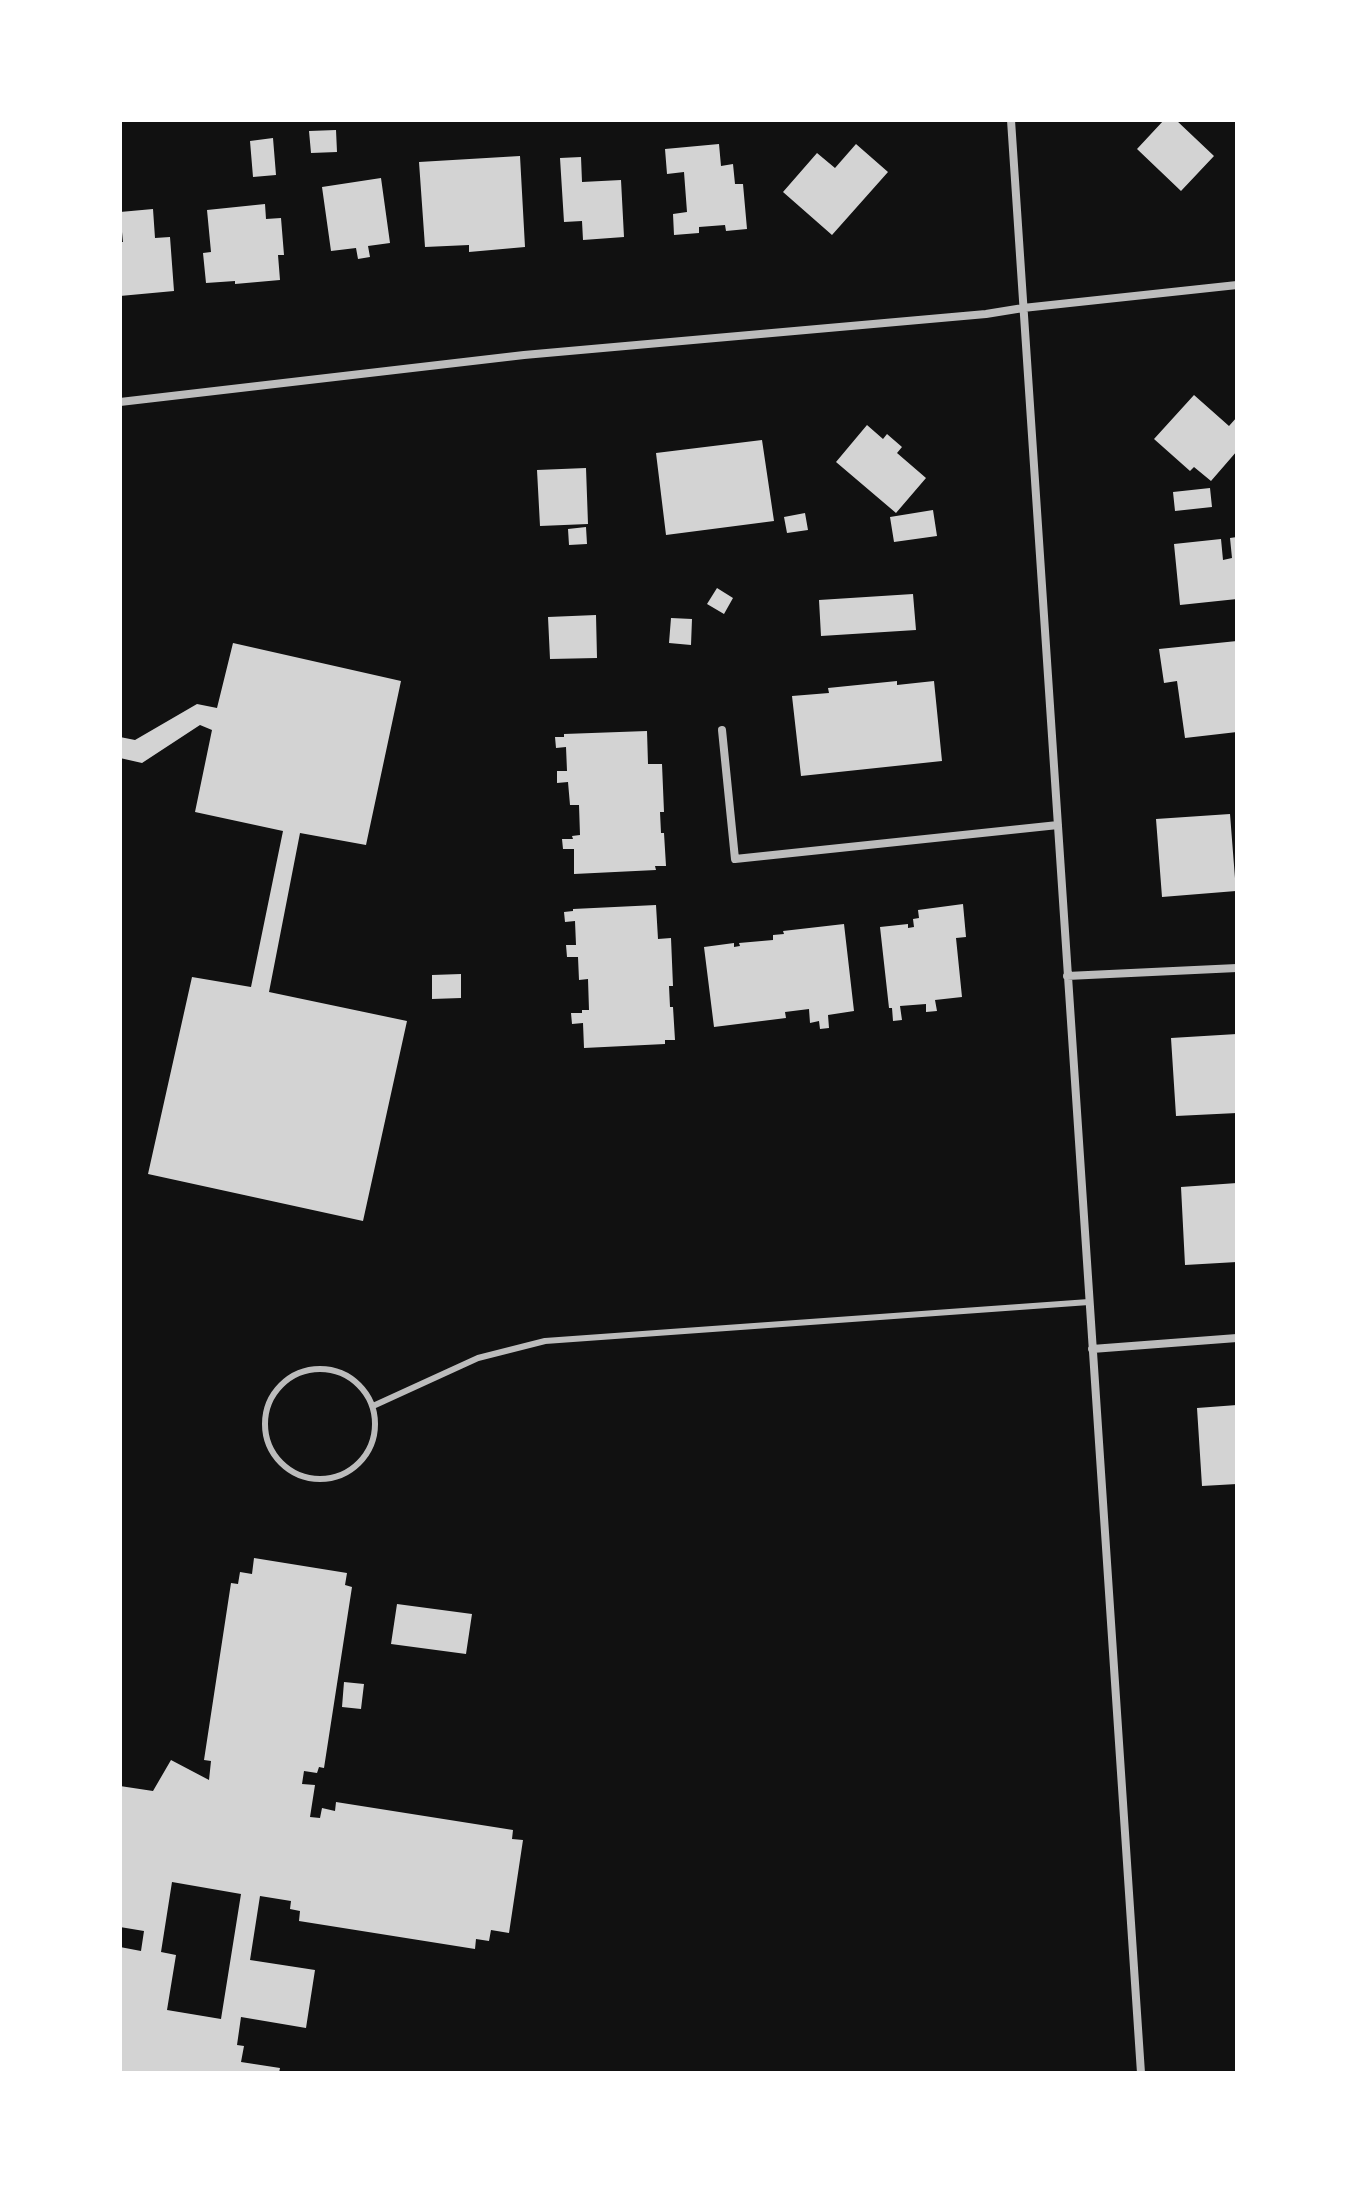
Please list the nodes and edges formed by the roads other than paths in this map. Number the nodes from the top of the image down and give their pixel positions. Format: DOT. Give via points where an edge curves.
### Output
graph roads {
  1 [pos="1011,120"];
  2 [pos="1237,285"];
  3 [pos="1023,308"];
  4 [pos="120,402"];
  5 [pos="722,730"];
  6 [pos="1058,825"];
  7 [pos="1237,968"];
  8 [pos="1067,976"];
  9 [pos="1089,1302"];
  10 [pos="1237,1338"];
  11 [pos="1092,1349"];
  12 [pos="373,1406"];
  13 [pos="1141,2073"];
  1 -- 3 [label="street"];
  2 -- 3 [label="street"];
  3 -- 4 [label="street" via="524,355"];
  3 -- 6 [label="street"];
  5 -- 6 [label="street" via="735,859"];
  6 -- 8 [label="street"];
  7 -- 8 [label="street"];
  8 -- 9 [label="street"];
  9 -- 11 [label="street"];
  9 -- 12 [label="lane" via="545,1341 478,1358"];
  10 -- 11 [label="street"];
  11 -- 13 [label="street"];
  12 -- 12 [label="lane" via="350,1377 314,1369 281,1384 265,1416 265,1434 271,1451 297,1475 333,1478 350,1471 369,1451 376,1424"];
}
